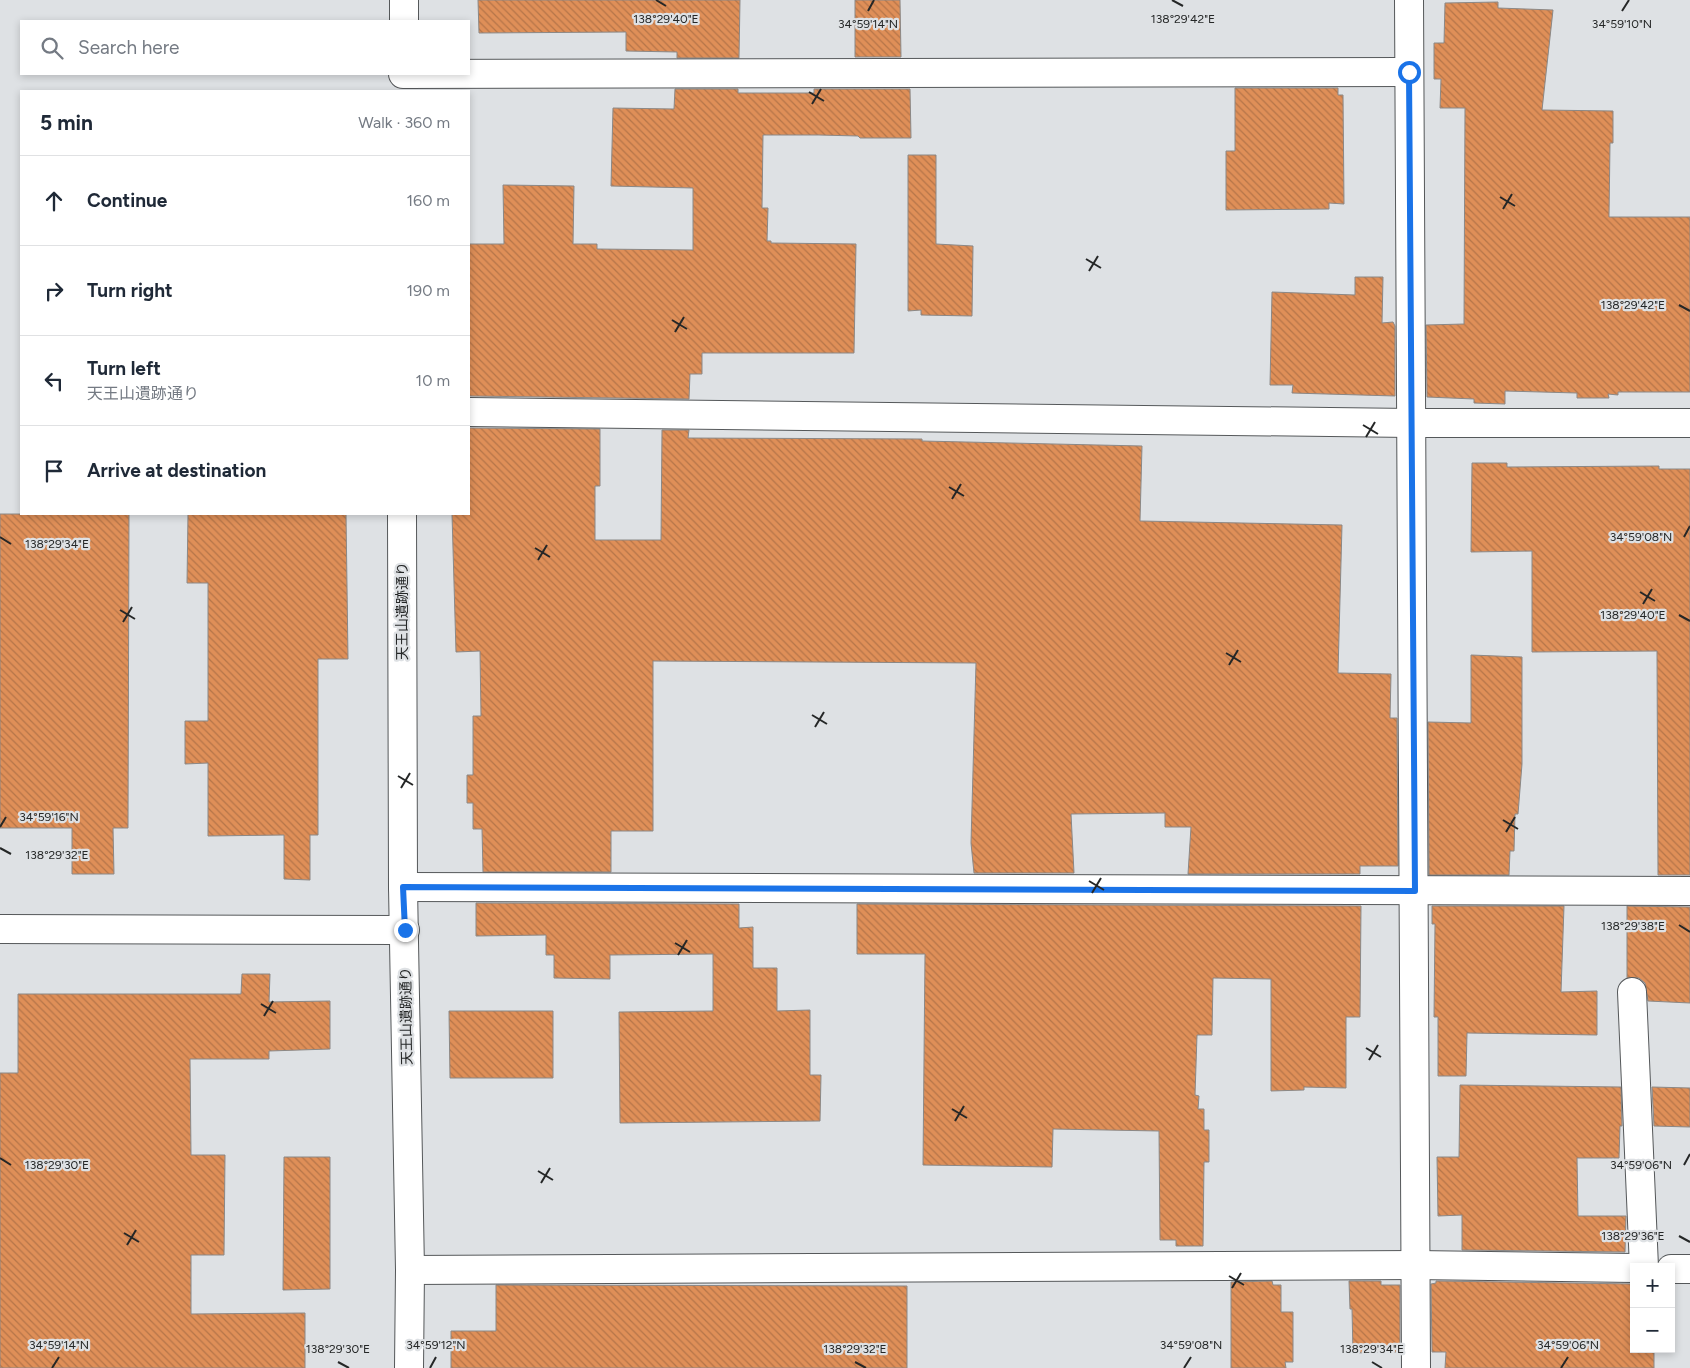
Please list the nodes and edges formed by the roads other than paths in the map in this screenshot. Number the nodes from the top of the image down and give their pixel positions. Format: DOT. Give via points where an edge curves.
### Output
graph roads {
  1 [pos="404,0"];
  2 [pos="1409,0"];
  3 [pos="404,20"];
  4 [pos="1409,72"];
  5 [pos="470,74"];
  6 [pos="403,75"];
  7 [pos="403,90"];
  8 [pos="470,412"];
  9 [pos="1411,423"];
  10 [pos="1690,423"];
  11 [pos="402,515"];
  12 [pos="403,887"];
  13 [pos="1415,891"];
  14 [pos="1690,891"];
  15 [pos="0,929"];
  16 [pos="405,930"];
  17 [pos="1632,992"];
  18 [pos="1644,1263"];
  19 [pos="1416,1265"];
  20 [pos="1630,1268"];
  21 [pos="1675,1269"];
  22 [pos="1690,1269"];
  23 [pos="410,1270"];
  24 [pos="409,1368"];
  25 [pos="1416,1368"];
  1 -- 3 [label="street"];
  2 -- 4 [label="street"];
  4 -- 5 [label="street"];
  4 -- 9 [label="street"];
  6 -- 7 [label="street"];
  8 -- 9 [label="street"];
  9 -- 10 [label="street"];
  9 -- 13 [label="street"];
  11 -- 12 [label="street, 天王山遺跡通り"];
  12 -- 13 [label="street"];
  12 -- 16 [label="street, 天王山遺跡通り"];
  13 -- 14 [label="street"];
  13 -- 19 [label="street"];
  15 -- 16 [label="street"];
  16 -- 23 [label="street, 天王山遺跡通り"];
  17 -- 18 [label="street"];
  19 -- 20 [label="street"];
  19 -- 23 [label="street"];
  19 -- 25 [label="street"];
  21 -- 22 [label="street"];
  23 -- 24 [label="street, 天王山遺跡通り"];
}
